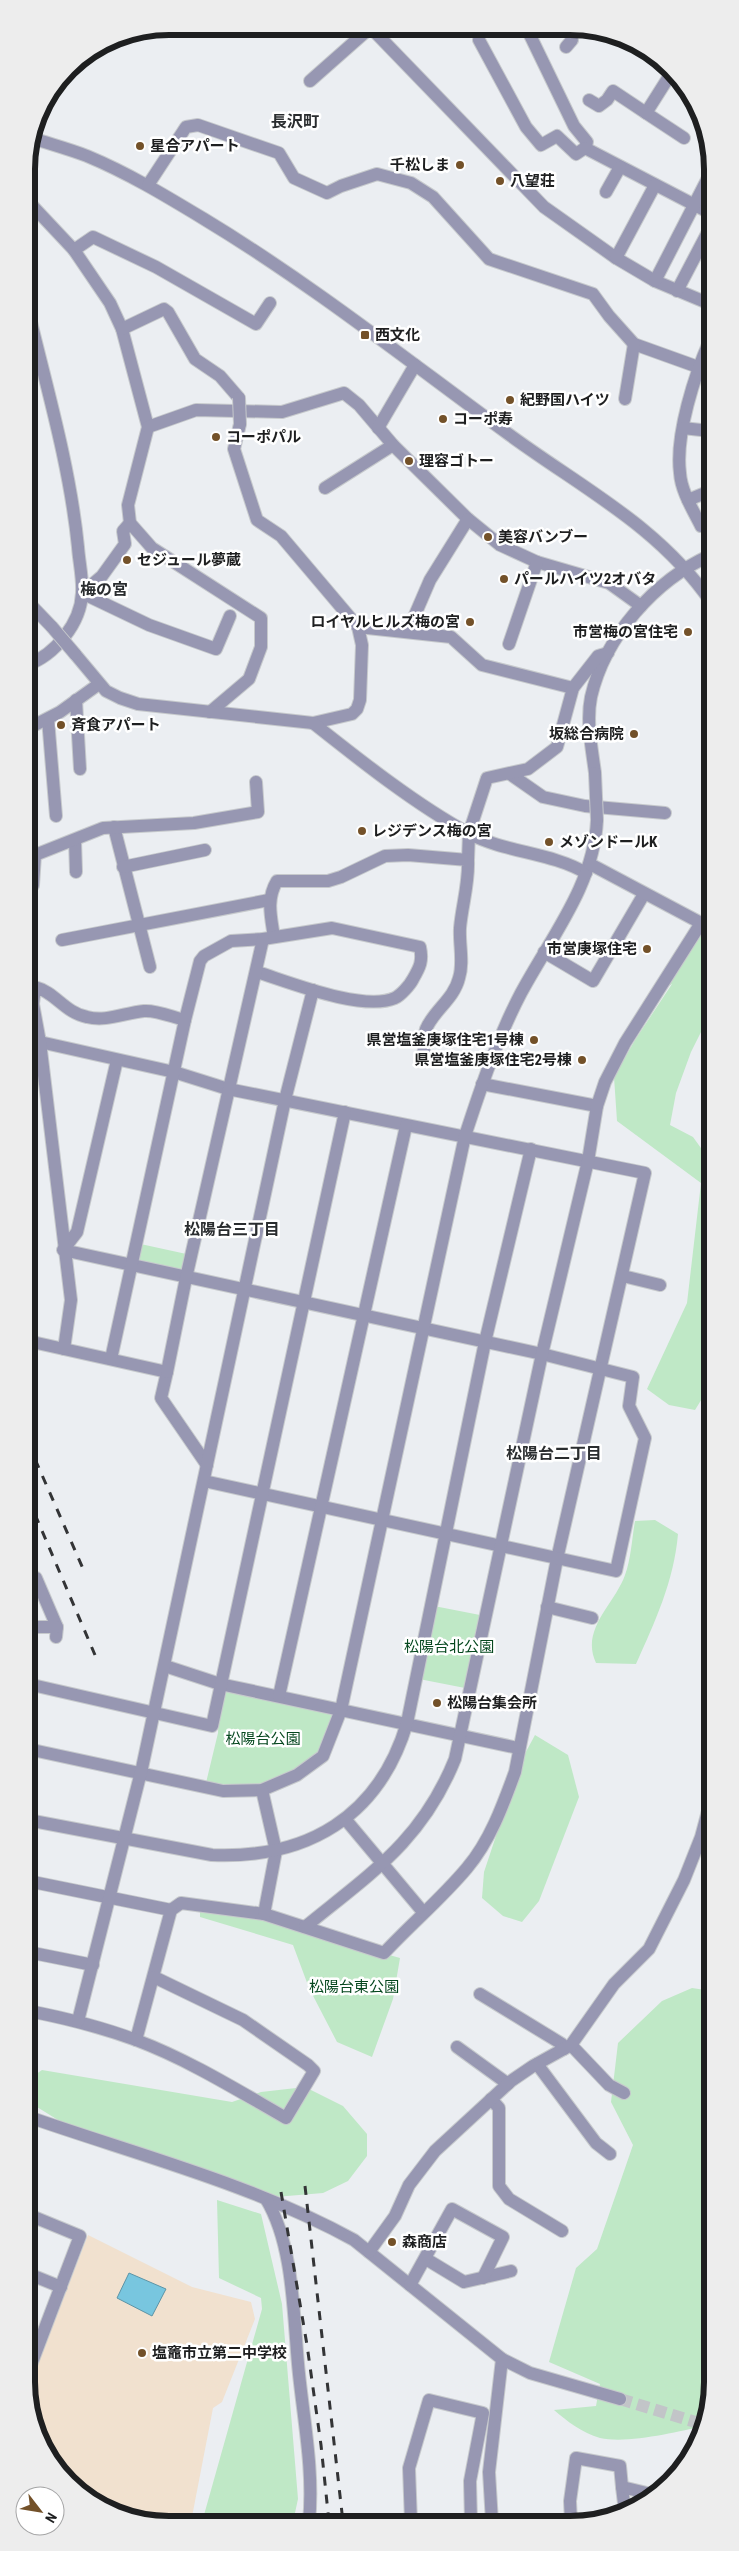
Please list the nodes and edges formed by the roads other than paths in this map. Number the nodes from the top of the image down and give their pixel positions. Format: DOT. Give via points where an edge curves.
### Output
graph roads {
  1 [pos="363,35"];
  2 [pos="378,35"];
  3 [pos="530,35"];
  4 [pos="571,35"];
  5 [pos="479,40"];
  6 [pos="566,47"];
  7 [pos="668,78"];
  8 [pos="310,81"];
  9 [pos="589,100"];
  10 [pos="646,113"];
  11 [pos="684,138"];
  12 [pos="39,140"];
  13 [pos="586,148"];
  14 [pos="620,167"];
  15 [pos="148,185"];
  16 [pos="655,185"];
  17 [pos="704,185"];
  18 [pos="606,192"];
  19 [pos="694,204"];
  20 [pos="35,209"];
  21 [pos="704,210"];
  22 [pos="704,239"];
  23 [pos="74,250"];
  24 [pos="616,258"];
  25 [pos="656,281"];
  26 [pos="677,291"];
  27 [pos="704,302"];
  28 [pos="270,303"];
  29 [pos="122,328"];
  30 [pos="35,340"];
  31 [pos="634,344"];
  32 [pos="704,354"];
  33 [pos="415,365"];
  34 [pos="698,367"];
  35 [pos="625,400"];
  36 [pos="148,427"];
  37 [pos="378,428"];
  38 [pos="683,428"];
  39 [pos="704,430"];
  40 [pos="393,445"];
  41 [pos="325,488"];
  42 [pos="704,493"];
  43 [pos="688,500"];
  44 [pos="468,519"];
  45 [pos="130,523"];
  46 [pos="704,526"];
  47 [pos="704,558"];
  48 [pos="537,562"];
  49 [pos="685,567"];
  50 [pos="82,593"];
  51 [pos="704,594"];
  52 [pos="641,606"];
  53 [pos="35,609"];
  54 [pos="230,616"];
  55 [pos="358,627"];
  56 [pos="408,631"];
  57 [pos="509,644"];
  58 [pos="608,653"];
  59 [pos="35,661"];
  60 [pos="100,684"];
  61 [pos="573,688"];
  62 [pos="76,700"];
  63 [pos="210,712"];
  64 [pos="48,719"];
  65 [pos="313,723"];
  66 [pos="35,725"];
  67 [pos="80,769"];
  68 [pos="510,774"];
  69 [pos="256,782"];
  70 [pos="665,813"];
  71 [pos="56,816"];
  72 [pos="114,827"];
  73 [pos="469,833"];
  74 [pos="75,840"];
  75 [pos="205,850"];
  76 [pos="35,855"];
  77 [pos="468,860"];
  78 [pos="123,867"];
  79 [pos="588,868"];
  80 [pos="76,872"];
  81 [pos="644,894"];
  82 [pos="269,900"];
  83 [pos="138,924"];
  84 [pos="268,938"];
  85 [pos="62,940"];
  86 [pos="544,952"];
  87 [pos="150,967"];
  88 [pos="257,972"];
  89 [pos="35,987"];
  90 [pos="313,990"];
  91 [pos="35,1015"];
  92 [pos="185,1020"];
  93 [pos="40,1042"];
  94 [pos="117,1060"];
  95 [pos="424,1060"];
  96 [pos="174,1072"];
  97 [pos="482,1084"];
  98 [pos="228,1089"];
  99 [pos="286,1100"];
  100 [pos="597,1106"];
  101 [pos="345,1112"];
  102 [pos="406,1126"];
  103 [pos="465,1136"];
  104 [pos="531,1148"];
  105 [pos="588,1161"];
  106 [pos="63,1250"];
  107 [pos="131,1266"];
  108 [pos="623,1276"];
  109 [pos="186,1278"];
  110 [pos="660,1284"];
  111 [pos="245,1291"];
  112 [pos="305,1303"];
  113 [pos="365,1316"];
  114 [pos="422,1328"];
  115 [pos="485,1342"];
  116 [pos="35,1343"];
  117 [pos="64,1349"];
  118 [pos="542,1354"];
  119 [pos="111,1360"];
  120 [pos="600,1367"];
  121 [pos="167,1372"];
  122 [pos="207,1465"];
  123 [pos="204,1481"];
  124 [pos="262,1494"];
  125 [pos="320,1507"];
  126 [pos="382,1521"];
  127 [pos="444,1533"];
  128 [pos="501,1546"];
  129 [pos="557,1559"];
  130 [pos="35,1578"];
  131 [pos="547,1608"];
  132 [pos="592,1618"];
  133 [pos="35,1628"];
  134 [pos="165,1666"];
  135 [pos="220,1684"];
  136 [pos="35,1686"];
  137 [pos="279,1696"];
  138 [pos="341,1710"];
  139 [pos="154,1713"];
  140 [pos="407,1723"];
  141 [pos="460,1736"];
  142 [pos="518,1748"];
  143 [pos="35,1750"];
  144 [pos="141,1773"];
  145 [pos="262,1790"];
  146 [pos="346,1820"];
  147 [pos="35,1821"];
  148 [pos="704,1826"];
  149 [pos="123,1840"];
  150 [pos="276,1851"];
  151 [pos="383,1864"];
  152 [pos="35,1883"];
  153 [pos="110,1899"];
  154 [pos="172,1910"];
  155 [pos="423,1912"];
  156 [pos="264,1914"];
  157 [pos="305,1927"];
  158 [pos="35,1953"];
  159 [pos="93,1965"];
  160 [pos="154,1978"];
  161 [pos="480,1994"];
  162 [pos="35,2012"];
  163 [pos="78,2021"];
  164 [pos="136,2040"];
  165 [pos="457,2047"];
  166 [pos="568,2047"];
  167 [pos="537,2064"];
  168 [pos="508,2084"];
  169 [pos="624,2093"];
  170 [pos="491,2099"];
  171 [pos="35,2119"];
  172 [pos="610,2154"];
  173 [pos="266,2199"];
  174 [pos="35,2217"];
  175 [pos="562,2231"];
  176 [pos="369,2252"];
  177 [pos="426,2259"];
  178 [pos="511,2270"];
  179 [pos="35,2276"];
  180 [pos="483,2278"];
  181 [pos="410,2285"];
  182 [pos="61,2287"];
  183 [pos="35,2354"];
  184 [pos="502,2359"];
  185 [pos="620,2399"];
  186 [pos="622,2487"];
  187 [pos="645,2493"];
  188 [pos="624,2504"];
  189 [pos="309,2516"];
  190 [pos="411,2516"];
  191 [pos="471,2516"];
  192 [pos="492,2516"];
  193 [pos="571,2516"];
  1 -- 8 [label="street"];
  2 -- 24 [label="street" via="544,206"];
  3 -- 13 [label="street" via="574,126 587,142"];
  4 -- 6 [label="street" via="572,40"];
  5 -- 13 [label="street" via="526,126 541,145 557,136 576,154"];
  7 -- 10 [label="street"];
  9 -- 10 [label="street" via="599,106 613,91"];
  10 -- 11 [label="street"];
  12 -- 15 [label="street" via="86,156"];
  13 -- 14 [label="street"];
  14 -- 16 [label="street"];
  14 -- 18 [label="street"];
  15 -- 31 [label="street" via="186,127 198,125 279,152 294,178 327,194 377,174 411,183 433,197 489,259 594,294"];
  15 -- 33 [label="street" via="262,254"];
  16 -- 19 [label="street"];
  16 -- 24 [label="street"];
  17 -- 19 [label="street"];
  19 -- 21 [label="street"];
  19 -- 25 [label="street"];
  20 -- 23 [label="street"];
  22 -- 26 [label="street"];
  23 -- 28 [label="street" via="93,237 156,267 256,324"];
  23 -- 29 [label="street" via="110,303"];
  24 -- 25 [label="street"];
  25 -- 26 [label="street"];
  26 -- 27 [label="street"];
  29 -- 36 [label="street"];
  29 -- 55 [label="street, bridge" via="164,309 195,359 220,376 239,398 240,424 234,449 257,520 281,536"];
  30 -- 50 [label="street" via="74,506"];
  31 -- 34 [label="street"];
  31 -- 35 [label="street"];
  32 -- 34 [label="street"];
  33 -- 37 [label="street"];
  33 -- 49 [label="street" via="636,523"];
  34 -- 38 [label="street"];
  36 -- 37 [label="street" via="196,410 282,412 344,392"];
  36 -- 45 [label="street" via="128,505"];
  37 -- 40 [label="street"];
  38 -- 39 [label="street"];
  38 -- 43 [label="street" via="680,473"];
  40 -- 41 [label="street"];
  40 -- 44 [label="street"];
  42 -- 43 [label="street"];
  43 -- 46 [label="street" via="701,526"];
  44 -- 48 [label="street" via="500,545"];
  44 -- 56 [label="street" via="430,580"];
  45 -- 50 [label="street" via="123,531 125,544 102,576"];
  45 -- 63 [label="street" via="152,548 261,618 261,647 249,679"];
  47 -- 49 [label="street"];
  48 -- 52 [label="street" via="608,583"];
  48 -- 57 [label="street"];
  49 -- 51 [label="street"];
  49 -- 52 [label="street"];
  50 -- 54 [label="street" via="149,625 216,649"];
  50 -- 59 [label="street" via="77,616 67,632 49,653"];
  52 -- 58 [label="street"];
  53 -- 60 [label="street, bridge"];
  55 -- 56 [label="street"];
  55 -- 65 [label="street" via="362,645 357,709 352,714"];
  56 -- 61 [label="street" via="451,637 482,665"];
  58 -- 61 [label="street" via="598,656"];
  58 -- 79 [label="street, bridge" via="590,704 598,820"];
  60 -- 62 [label="street"];
  60 -- 63 [label="street" via="106,692 138,704"];
  61 -- 68 [label="street" via="557,747 528,768"];
  62 -- 64 [label="street"];
  62 -- 67 [label="street"];
  63 -- 65 [label="street"];
  64 -- 66 [label="street"];
  64 -- 71 [label="street"];
  65 -- 73 [label="street" via="400,789"];
  68 -- 70 [label="street" via="543,797 584,806"];
  68 -- 73 [label="street" via="487,778"];
  69 -- 72 [label="street" via="258,812 194,823"];
  72 -- 74 [label="street" via="92,831"];
  72 -- 78 [label="street"];
  73 -- 77 [label="street"];
  73 -- 79 [label="street" via="516,850"];
  74 -- 76 [label="street"];
  74 -- 80 [label="street"];
  75 -- 78 [label="street"];
  77 -- 82 [label="street" via="385,856 341,878 277,881"];
  77 -- 95 [label="street" via="469,881 460,930 460,977 425,1032"];
  78 -- 83 [label="street"];
  79 -- 81 [label="street"];
  79 -- 86 [label="street"];
  81 -- 86 [label="street" via="593,981"];
  81 -- 100 [label="street" via="701,924 625,1043"];
  82 -- 83 [label="street"];
  82 -- 84 [label="street"];
  83 -- 85 [label="street"];
  83 -- 87 [label="street"];
  84 -- 88 [label="street"];
  84 -- 90 [label="street" via="332,928 420,947 423,960 412,982 395,998 360,1001"];
  84 -- 92 [label="street" via="231,941 204,956 197,968"];
  86 -- 97 [label="street" via="503,1030"];
  88 -- 90 [label="street"];
  88 -- 98 [label="street"];
  89 -- 92 [label="street" via="47,990 60,1003 85,1017 98,1019 145,1011"];
  90 -- 99 [label="street"];
  91 -- 93 [label="street"];
  92 -- 96 [label="street"];
  93 -- 94 [label="street"];
  93 -- 106 [label="street"];
  94 -- 96 [label="street"];
  94 -- 106 [label="street" via="77,1232"];
  96 -- 98 [label="street"];
  96 -- 107 [label="street"];
  97 -- 100 [label="street"];
  97 -- 103 [label="street"];
  98 -- 99 [label="street"];
  98 -- 109 [label="street"];
  99 -- 101 [label="street"];
  99 -- 111 [label="street"];
  100 -- 105 [label="street"];
  101 -- 102 [label="street"];
  101 -- 112 [label="street"];
  102 -- 103 [label="street"];
  102 -- 113 [label="street"];
  103 -- 104 [label="street"];
  103 -- 114 [label="street"];
  104 -- 105 [label="street"];
  104 -- 115 [label="street"];
  105 -- 108 [label="street" via="645,1173"];
  105 -- 118 [label="street"];
  106 -- 107 [label="street"];
  106 -- 117 [label="street" via="71,1300"];
  107 -- 109 [label="street"];
  107 -- 119 [label="street"];
  108 -- 110 [label="street"];
  108 -- 120 [label="street"];
  109 -- 111 [label="street"];
  109 -- 121 [label="street"];
  111 -- 112 [label="street"];
  111 -- 122 [label="street"];
  112 -- 113 [label="street"];
  112 -- 124 [label="street"];
  113 -- 114 [label="street"];
  113 -- 125 [label="street"];
  114 -- 115 [label="street"];
  114 -- 126 [label="street"];
  115 -- 118 [label="street"];
  115 -- 127 [label="street"];
  116 -- 117 [label="street"];
  117 -- 119 [label="street"];
  118 -- 120 [label="street"];
  118 -- 128 [label="street"];
  119 -- 121 [label="street"];
  120 -- 129 [label="street"];
  120 -- 129 [label="street" via="633,1377 629,1406 645,1438 616,1571"];
  121 -- 122 [label="street" via="161,1398"];
  122 -- 123 [label="street"];
  123 -- 124 [label="street"];
  123 -- 134 [label="street"];
  124 -- 125 [label="street"];
  124 -- 135 [label="street"];
  125 -- 126 [label="street"];
  125 -- 137 [label="street"];
  126 -- 127 [label="street"];
  126 -- 138 [label="street"];
  127 -- 128 [label="street"];
  127 -- 140 [label="street"];
  128 -- 129 [label="street"];
  128 -- 141 [label="street"];
  129 -- 131 [label="street"];
  130 -- 133 [label="street" via="56,1632"];
  131 -- 132 [label="street"];
  131 -- 142 [label="street"];
  134 -- 135 [label="street"];
  134 -- 139 [label="street"];
  135 -- 137 [label="street"];
  135 -- 139 [label="street" via="212,1726"];
  136 -- 139 [label="street"];
  137 -- 138 [label="street"];
  138 -- 140 [label="street"];
  138 -- 145 [label="street" via="323,1756 297,1775"];
  139 -- 144 [label="street"];
  140 -- 141 [label="street"];
  140 -- 146 [label="street" via="391,1764 377,1786"];
  141 -- 142 [label="street"];
  141 -- 151 [label="street" via="455,1758 435,1802 419,1825"];
  142 -- 155 [label="street" via="515,1772 506,1798 480,1849 467,1868"];
  143 -- 144 [label="street"];
  144 -- 145 [label="street" via="224,1791"];
  144 -- 149 [label="street"];
  145 -- 150 [label="street"];
  146 -- 150 [label="street" via="320,1836"];
  146 -- 151 [label="street"];
  147 -- 149 [label="street"];
  148 -- 166 [label="street" via="684,1880 649,1949 614,1984"];
  149 -- 150 [label="street" via="212,1855 240,1856"];
  149 -- 153 [label="street"];
  150 -- 156 [label="street"];
  151 -- 155 [label="street"];
  151 -- 157 [label="street"];
  152 -- 153 [label="street"];
  153 -- 154 [label="street"];
  153 -- 159 [label="street"];
  154 -- 156 [label="street" via="181,1903"];
  154 -- 160 [label="street"];
  155 -- 157 [label="street" via="384,1953"];
  156 -- 157 [label="street"];
  158 -- 159 [label="street"];
  159 -- 163 [label="street"];
  160 -- 164 [label="street"];
  160 -- 164 [label="street" via="243,2020 314,2071 286,2118 194,2065"];
  161 -- 166 [label="street"];
  162 -- 163 [label="street"];
  163 -- 164 [label="street"];
  165 -- 168 [label="street"];
  166 -- 167 [label="street"];
  166 -- 169 [label="street" via="609,2085"];
  167 -- 168 [label="street"];
  167 -- 172 [label="street" via="596,2143"];
  168 -- 170 [label="street"];
  170 -- 175 [label="street" via="499,2108 499,2186 509,2199"];
  170 -- 176 [label="street" via="435,2151 409,2185 395,2216"];
  171 -- 173 [label="street"];
  173 -- 176 [label="street" via="329,2227"];
  173 -- 189 [label="street" via="274,2212 284,2247 292,2297 310,2478"];
  174 -- 182 [label="street" via="80,2236"];
  176 -- 181 [label="street"];
  177 -- 180 [label="street" via="464,2282"];
  177 -- 180 [label="street" via="452,2209 503,2237"];
  177 -- 181 [label="street"];
  178 -- 180 [label="street"];
  179 -- 182 [label="street"];
  181 -- 184 [label="street"];
  182 -- 183 [label="street"];
  184 -- 185 [label="street" via="530,2373"];
  184 -- 192 [label="street" via="489,2472"];
  186 -- 187 [label="street"];
  186 -- 188 [label="street"];
  186 -- 193 [label="street" via="620,2466 576,2458"];
  190 -- 191 [label="street" via="409,2468 429,2400 482,2412 470,2481"];
}
